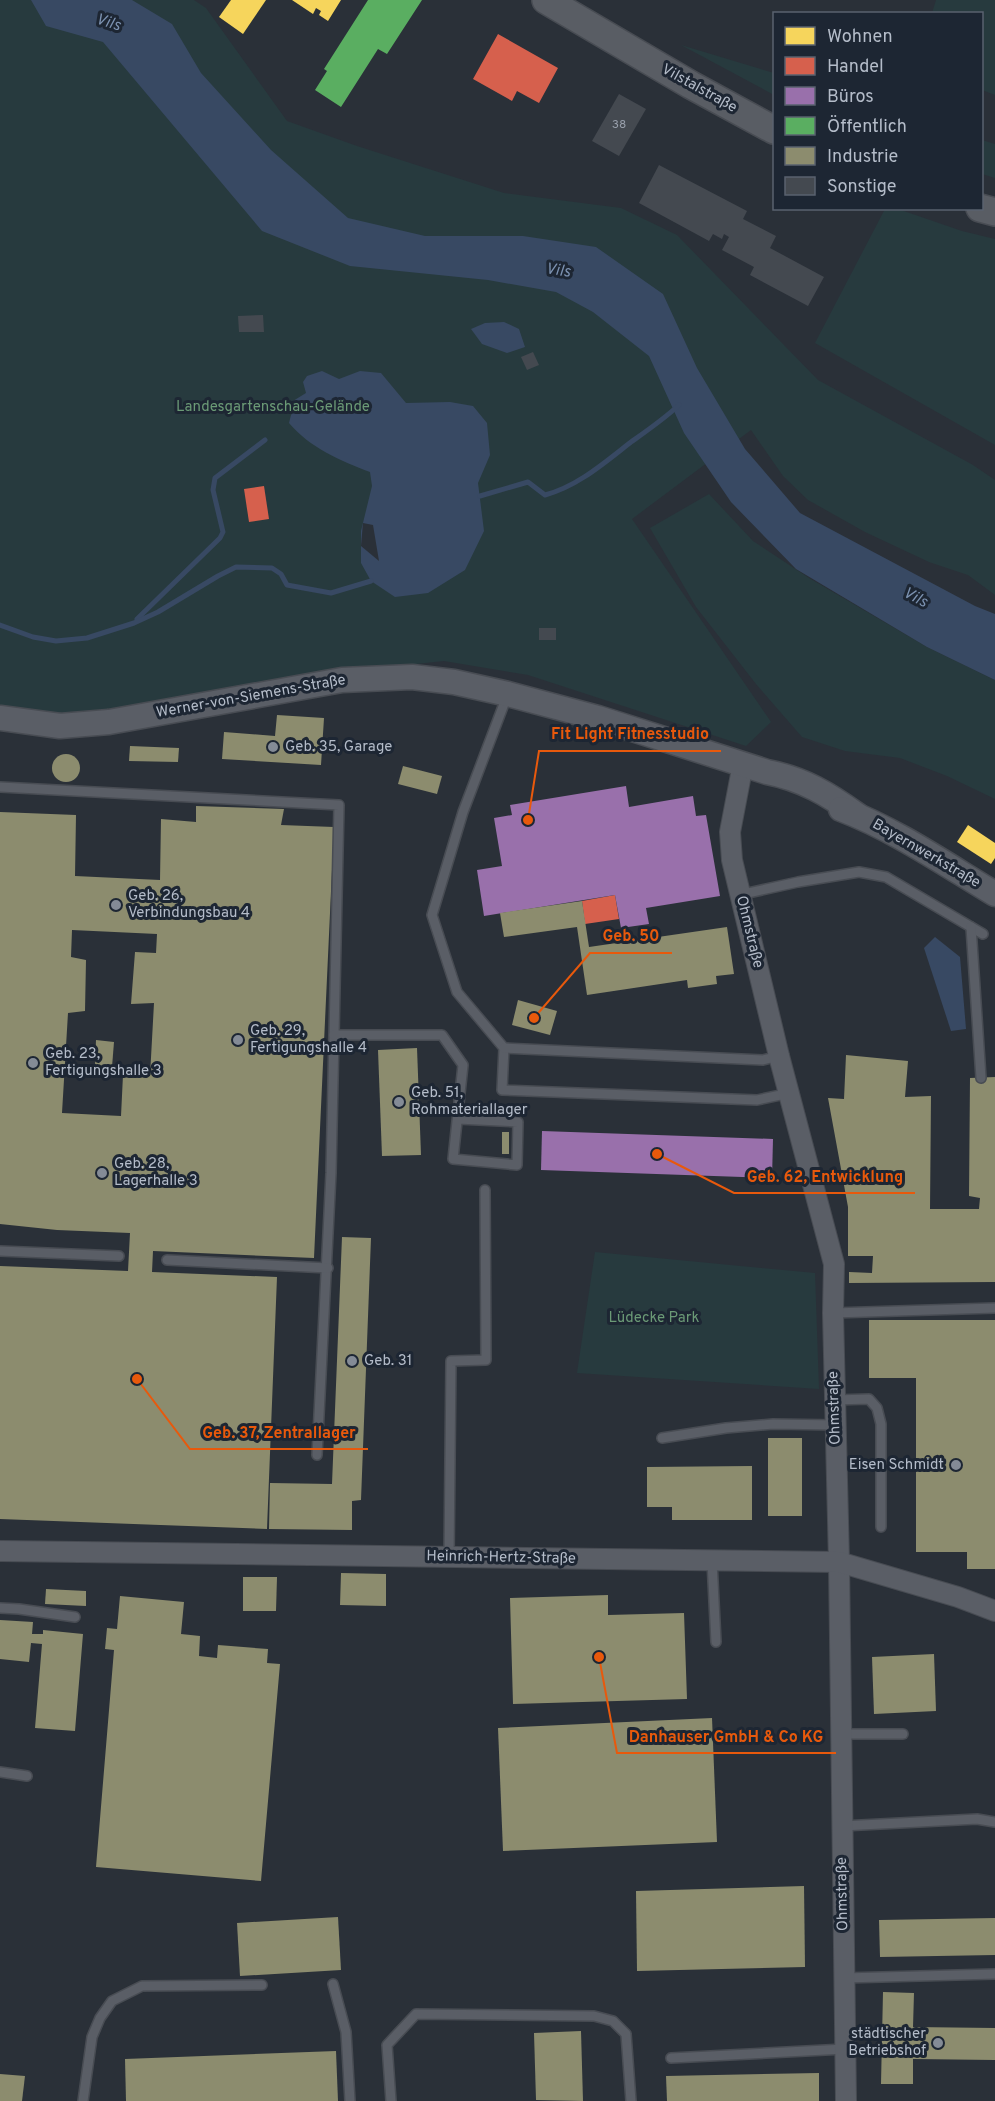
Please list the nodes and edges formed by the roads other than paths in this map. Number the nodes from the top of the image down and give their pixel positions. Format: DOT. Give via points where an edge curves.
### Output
graph roads {
  1 [pos="546,0"];
  2 [pos="773,129"];
  3 [pos="508,694"];
  4 [pos="0,718"];
  5 [pos="742,764"];
  6 [pos="0,787"];
  7 [pos="995,894"];
  8 [pos="739,895"];
  9 [pos="971,927"];
  10 [pos="983,934"];
  11 [pos="334,1035"];
  12 [pos="504,1048"];
  13 [pos="779,1056"];
  14 [pos="981,1078"];
  15 [pos="790,1094"];
  16 [pos="458,1119"];
  17 [pos="485,1190"];
  18 [pos="0,1251"];
  19 [pos="119,1256"];
  20 [pos="167,1260"];
  21 [pos="328,1268"];
  22 [pos="995,1308"];
  23 [pos="832,1313"];
  24 [pos="835,1400"];
  25 [pos="836,1425"];
  26 [pos="662,1438"];
  27 [pos="318,1455"];
  28 [pos="881,1527"];
  29 [pos="0,1551"];
  30 [pos="449,1558"];
  31 [pos="712,1561"];
  32 [pos="839,1562"];
  33 [pos="0,1608"];
  34 [pos="995,1611"];
  35 [pos="75,1617"];
  36 [pos="716,1642"];
  37 [pos="841,1734"];
  38 [pos="903,1734"];
  39 [pos="0,1772"];
  40 [pos="27,1776"];
  41 [pos="995,1822"];
  42 [pos="842,1826"];
  43 [pos="995,1974"];
  44 [pos="844,1978"];
  45 [pos="333,1984"];
  46 [pos="262,1985"];
  47 [pos="845,2049"];
  48 [pos="671,2058"];
  49 [pos="83,2101"];
  50 [pos="350,2101"];
  51 [pos="391,2101"];
  52 [pos="631,2101"];
  53 [pos="846,2101"];
  1 -- 2 [label="main road, Vilstalstraße"];
  3 -- 4 [label="street, Werner-von-Siemens-Straße" via="412,677 342,680 109,722 60,726"];
  3 -- 5 [label="street, Werner-von-Siemens-Straße"];
  3 -- 12 [label="lane" via="463,812 432,915 457,992"];
  5 -- 7 [label="street, Bayernwerkstraße" via="792,778 827,794"];
  5 -- 8 [label="street, Ohmstraße" via="730,832"];
  6 -- 11 [label="lane" via="339,805"];
  8 -- 9 [label="lane" via="859,872 886,877"];
  8 -- 13 [label="street, Ohmstraße"];
  9 -- 10 [label="lane"];
  9 -- 14 [label="lane"];
  11 -- 16 [label="lane" via="442,1035 463,1065"];
  11 -- 21 [label="lane"];
  12 -- 13 [label="lane" via="763,1060"];
  12 -- 15 [label="lane" via="502,1090 757,1100"];
  13 -- 15 [label="street, Ohmstraße"];
  15 -- 23 [label="street, Ohmstraße" via="834,1264"];
  16 -- 16 [label="lane" via="453,1159 517,1165 518,1122"];
  17 -- 30 [label="lane" via="486,1360 451,1360"];
  18 -- 19 [label="lane"];
  20 -- 21 [label="lane"];
  21 -- 27 [label="lane"];
  22 -- 23 [label="lane"];
  23 -- 24 [label="street, Ohmstraße"];
  24 -- 25 [label="street, Ohmstraße"];
  24 -- 28 [label="lane" via="869,1399 877,1408 881,1424"];
  25 -- 26 [label="lane" via="761,1425"];
  25 -- 32 [label="street, Ohmstraße"];
  29 -- 30 [label="street, Heinrich-Hertz-Straße"];
  30 -- 31 [label="street, Heinrich-Hertz-Straße"];
  31 -- 32 [label="street, Heinrich-Hertz-Straße"];
  31 -- 36 [label="lane"];
  32 -- 34 [label="street, Heinrich-Hertz-Straße"];
  32 -- 37 [label="street, Ohmstraße"];
  33 -- 35 [label="lane"];
  37 -- 38 [label="lane"];
  37 -- 42 [label="street, Ohmstraße"];
  39 -- 40 [label="lane"];
  41 -- 42 [label="lane" via="977,1819"];
  42 -- 44 [label="street, Ohmstraße"];
  43 -- 44 [label="lane"];
  44 -- 47 [label="street, Ohmstraße"];
  45 -- 50 [label="lane" via="346,2032"];
  46 -- 49 [label="lane" via="142,1986 112,2001 92,2037"];
  47 -- 48 [label="lane"];
  47 -- 53 [label="street, Ohmstraße"];
  51 -- 52 [label="lane" via="387,2046 416,2014 594,2016 613,2021 626,2034"];
}
